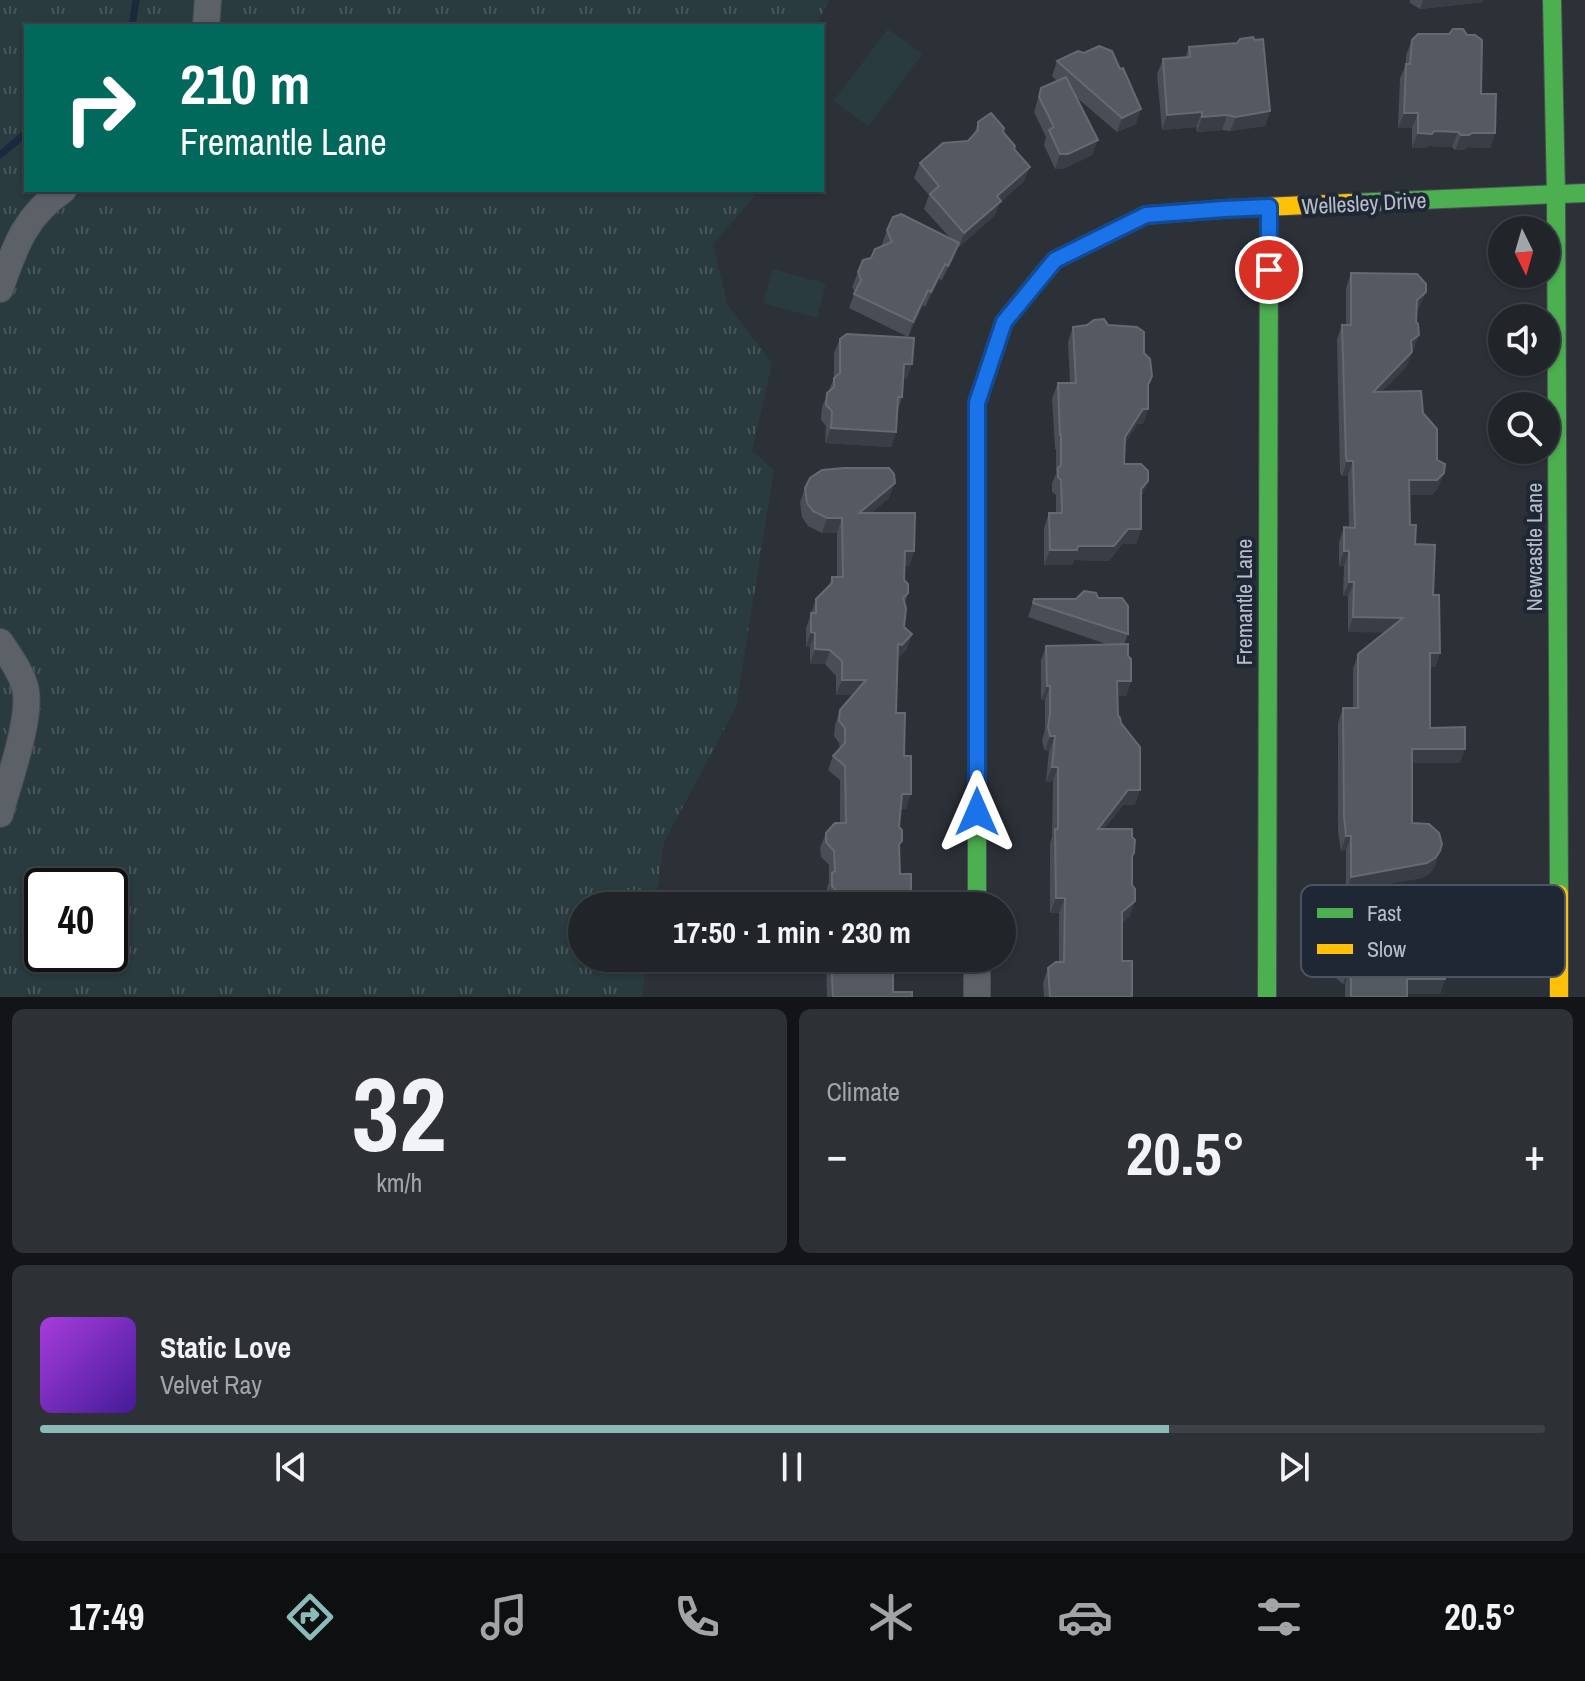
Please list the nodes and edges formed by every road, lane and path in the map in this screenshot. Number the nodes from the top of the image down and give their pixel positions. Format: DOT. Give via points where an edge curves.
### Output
graph roads {
  1 [pos="208,0"];
  2 [pos="1552,0"];
  3 [pos="206,24"];
  4 [pos="61,192"];
  5 [pos="1585,193"];
  6 [pos="1556,194"];
  7 [pos="1269,207"];
  8 [pos="0,289"];
  9 [pos="0,642"];
  10 [pos="0,814"];
  11 [pos="1559,885"];
  12 [pos="977,892"];
  13 [pos="977,972"];
  14 [pos="1559,977"];
  15 [pos="977,997"];
  16 [pos="1267,997"];
  17 [pos="1559,997"];
  1 -- 3 [label="street"];
  2 -- 6 [label="street, Newcastle Lane"];
  4 -- 8 [label="street" via="34,214 16,243"];
  5 -- 6 [label="street, Wellesley Drive"];
  6 -- 7 [label="street, Wellesley Drive"];
  6 -- 11 [label="street, Newcastle Lane"];
  7 -- 12 [label="street, Wellesley Drive" via="1146,215 1055,260 1004,322 977,403"];
  7 -- 16 [label="street, Fremantle Lane"];
  9 -- 10 [label="street" via="26,690 25,721"];
  13 -- 15 [label="street"];
  14 -- 17 [label="street, Newcastle Lane"];
}
